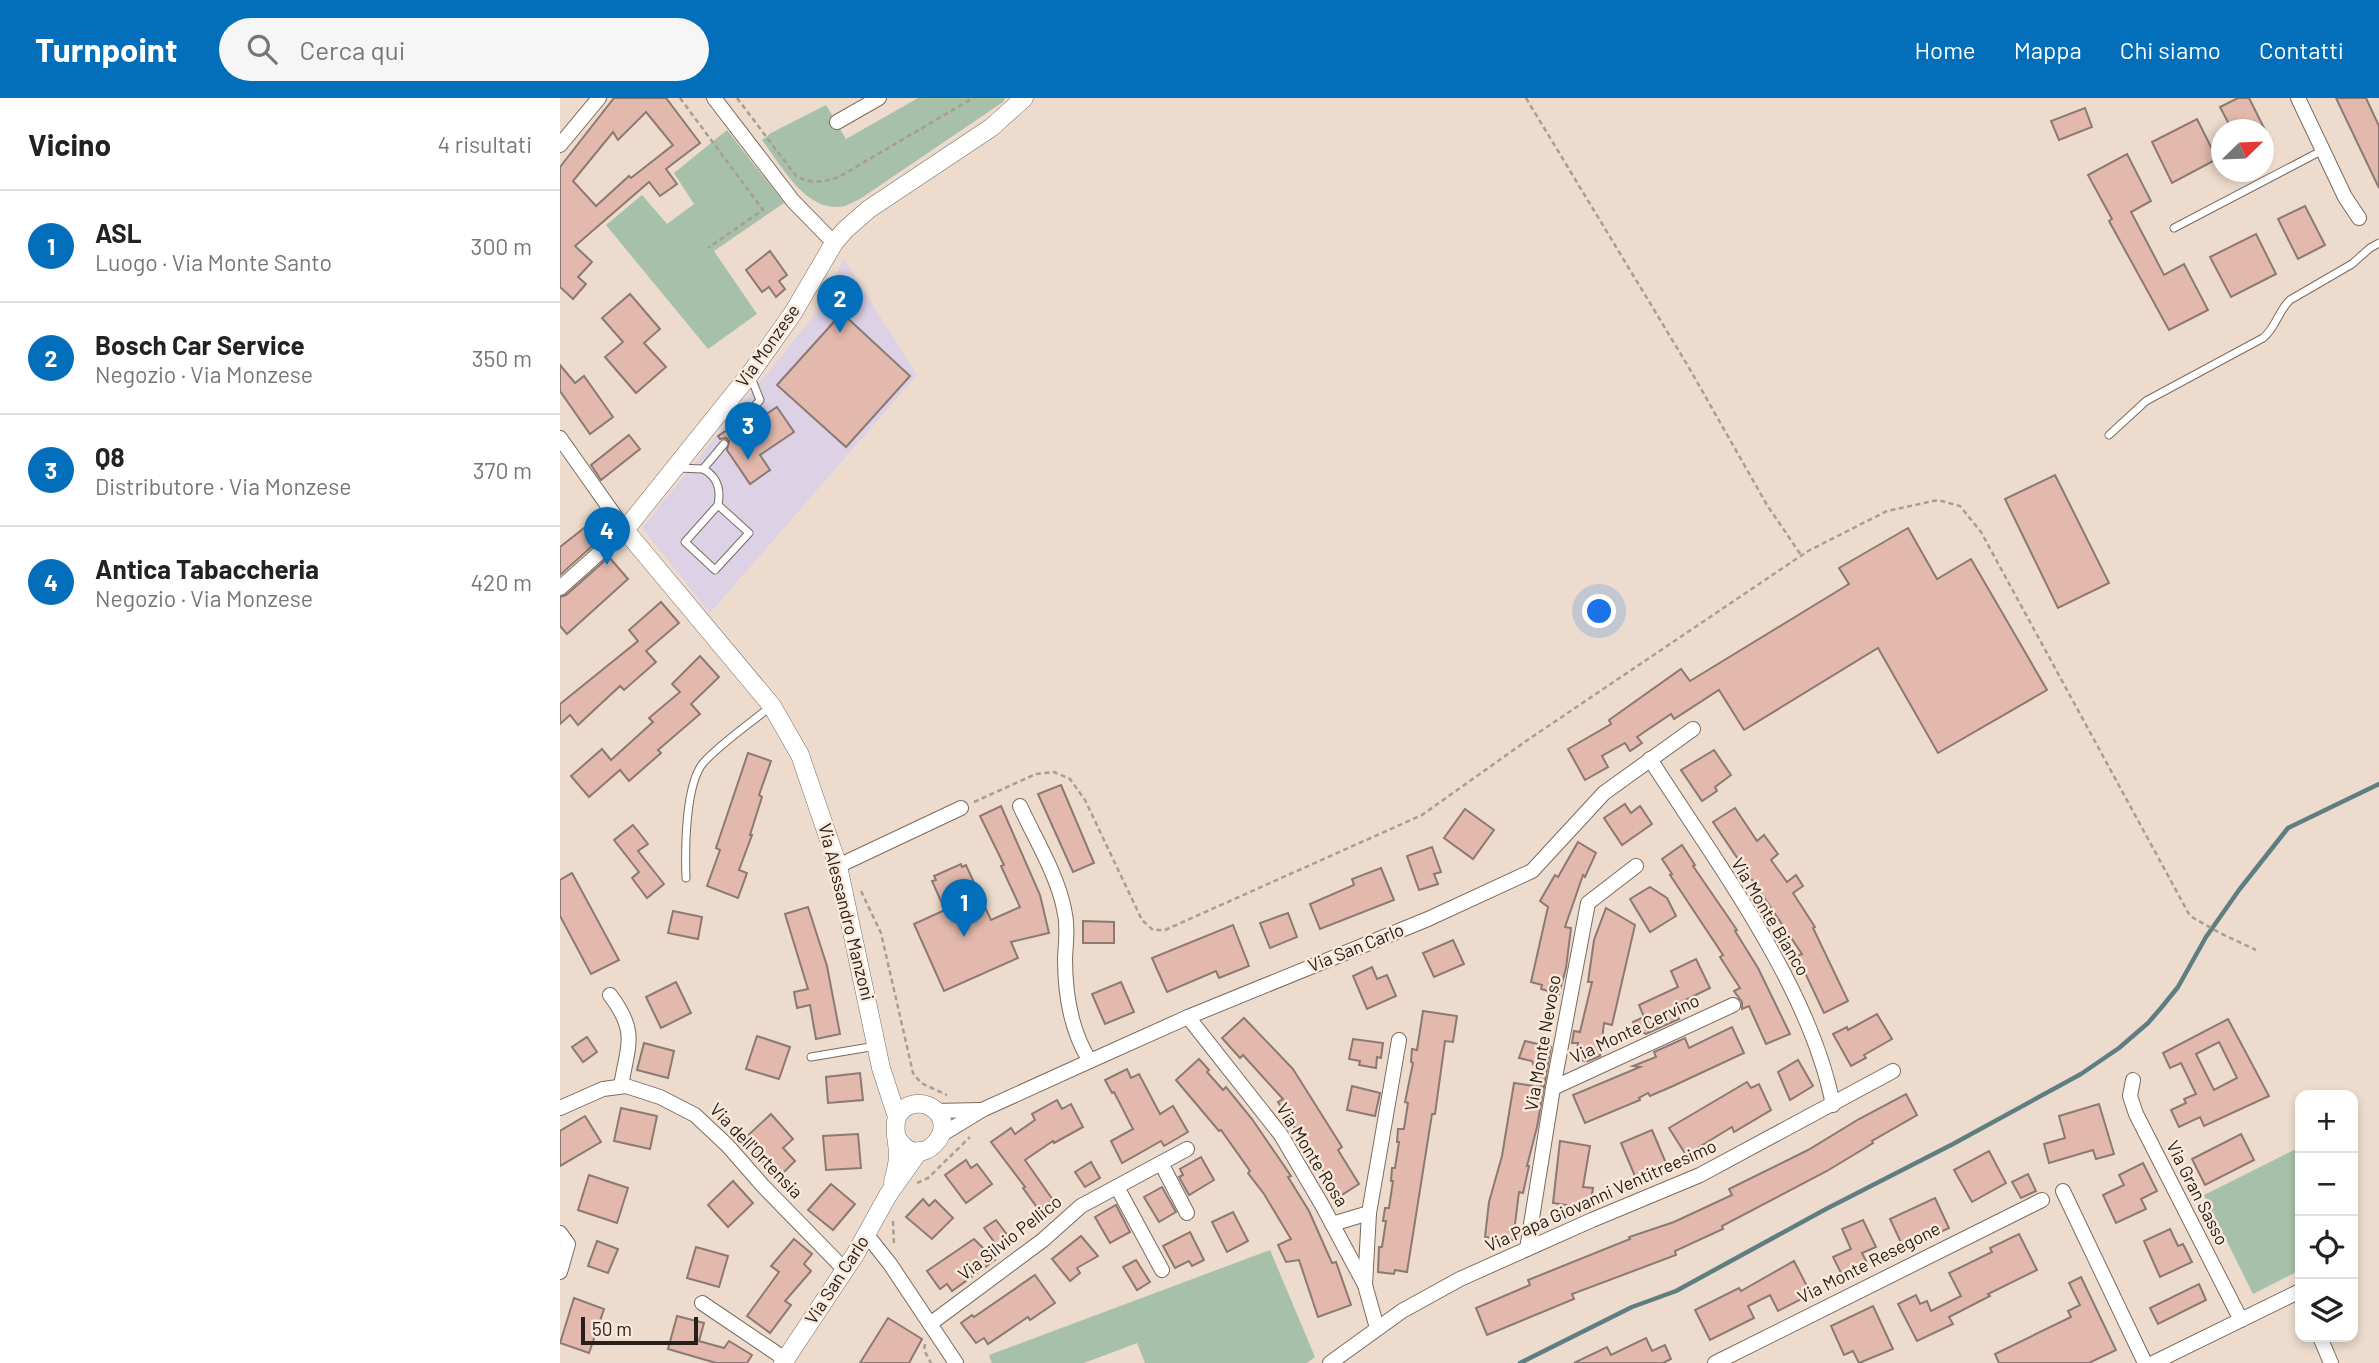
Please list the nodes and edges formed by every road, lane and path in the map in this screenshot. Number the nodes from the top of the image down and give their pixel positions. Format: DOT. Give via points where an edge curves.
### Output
graph roads {
  1 [pos="599,98"];
  2 [pos="680,98"];
  3 [pos="714,98"];
  4 [pos="737,98"];
  5 [pos="879,98"];
  6 [pos="973,98"];
  7 [pos="1024,98"];
  8 [pos="1526,98"];
  9 [pos="2298,98"];
  10 [pos="837,122"];
  11 [pos="560,145"];
  12 [pos="2323,150"];
  13 [pos="2359,218"];
  14 [pos="2174,228"];
  15 [pos="834,243"];
  16 [pos="2379,243"];
  17 [pos="708,248"];
  18 [pos="750,374"];
  19 [pos="739,425"];
  20 [pos="2109,435"];
  21 [pos="560,439"];
  22 [pos="724,444"];
  23 [pos="677,467"];
  24 [pos="703,469"];
  25 [pos="718,505"];
  26 [pos="625,530"];
  27 [pos="1801,555"];
  28 [pos="560,588"];
  29 [pos="772,705"];
  30 [pos="1693,729"];
  31 [pos="1650,759"];
  32 [pos="1020,806"];
  33 [pos="961,808"];
  34 [pos="838,866"];
  35 [pos="1636,866"];
  36 [pos="686,878"];
  37 [pos="2256,950"];
  38 [pos="610,995"];
  39 [pos="1733,1005"];
  40 [pos="1188,1017"];
  41 [pos="1399,1040"];
  42 [pos="878,1050"];
  43 [pos="811,1057"];
  44 [pos="1090,1061"];
  45 [pos="1893,1071"];
  46 [pos="2133,1080"];
  47 [pos="621,1086"];
  48 [pos="1553,1088"];
  49 [pos="1833,1105"];
  50 [pos="560,1108"];
  51 [pos="982,1110"];
  52 [pos="903,1111"];
  53 [pos="935,1111"];
  54 [pos="974,1132"];
  55 [pos="941,1135"];
  56 [pos="896,1136"];
  57 [pos="1187,1149"];
  58 [pos="919,1152"];
  59 [pos="1161,1164"];
  60 [pos="915,1184"];
  61 [pos="1117,1187"];
  62 [pos="2063,1191"];
  63 [pos="888,1195"];
  64 [pos="2042,1200"];
  65 [pos="898,1212"];
  66 [pos="1187,1213"];
  67 [pos="1369,1213"];
  68 [pos="1332,1224"];
  69 [pos="867,1235"];
  70 [pos="564,1239"];
  71 [pos="1527,1249"];
  72 [pos="895,1251"];
  73 [pos="845,1270"];
  74 [pos="1162,1270"];
  75 [pos="560,1272"];
  76 [pos="1365,1285"];
  77 [pos="2295,1293"];
  78 [pos="702,1303"];
  79 [pos="2241,1320"];
  80 [pos="930,1324"];
  81 [pos="1377,1328"];
  82 [pos="2322,1342"];
  83 [pos="784,1361"];
  84 [pos="956,1363"];
  85 [pos="1330,1363"];
  86 [pos="1715,1363"];
  87 [pos="2145,1363"];
  88 [pos="2154,1363"];
  89 [pos="2332,1363"];
  1 -- 11 [label="street"];
  2 -- 17 [label="path" via="764,210"];
  3 -- 15 [label="street" via="787,194"];
  4 -- 6 [label="path" via="796,176 819,181 839,177"];
  5 -- 10 [label="street"];
  7 -- 15 [label="street, Via Monzese" via="992,127 862,215"];
  8 -- 27 [label="path"];
  9 -- 12 [label="street"];
  12 -- 13 [label="street"];
  12 -- 14 [label="lane"];
  15 -- 18 [label="street, Via Monzese"];
  16 -- 20 [label="lane" via="2290,300 2263,338 2146,401"];
  18 -- 19 [label="lane" via="760,400"];
  18 -- 23 [label="street, Via Monzese"];
  21 -- 26 [label="street"];
  22 -- 24 [label="lane"];
  23 -- 24 [label="lane"];
  23 -- 26 [label="street, Via Monzese"];
  24 -- 25 [label="lane" via="719,487"];
  25 -- 25 [label="lane" via="685,542 715,570 749,533"];
  26 -- 28 [label="street, Via Monzese"];
  26 -- 29 [label="street, Via Alessandro Manzoni"];
  27 -- 33 [label="path" via="1422,815 1165,930 1153,930 1142,920 1085,800 1065,776 1036,774"];
  27 -- 37 [label="path" via="1887,511 1938,500 1960,506 1981,531 2190,916"];
  29 -- 34 [label="street, Via Alessandro Manzoni" via="806,769"];
  29 -- 36 [label="lane" via="703,763 694,780 685,843"];
  30 -- 31 [label="street, Via San Carlo"];
  31 -- 40 [label="street, Via San Carlo" via="1604,793 1532,871 1428,919"];
  31 -- 49 [label="street, Via Monte Bianco" via="1777,964 1815,1044"];
  32 -- 44 [label="street" via="1063,901 1068,1004"];
  33 -- 34 [label="street"];
  34 -- 42 [label="street, Via Alessandro Manzoni"];
  35 -- 48 [label="street, Via Monte Nevoso" via="1588,903"];
  38 -- 47 [label="street" via="629,1029"];
  39 -- 48 [label="street, Via Monte Cervino"];
  40 -- 44 [label="street, Via San Carlo"];
  40 -- 68 [label="street, Via Monte Rosa" via="1281,1135"];
  41 -- 67 [label="street"];
  42 -- 43 [label="lane"];
  42 -- 52 [label="street, Via Alessandro Manzoni" via="884,1080"];
  44 -- 51 [label="street, Via San Carlo"];
  45 -- 49 [label="street, Via Papa Giovanni Ventitreesimo"];
  46 -- 79 [label="street, Via Gran Sasso" via="2130,1096 2136,1114"];
  47 -- 50 [label="street"];
  47 -- 73 [label="street, Via dell'Ortensia" via="641,1089 695,1115"];
  48 -- 71 [label="street, Via Monte Nevoso"];
  49 -- 71 [label="street, Via Papa Giovanni Ventitreesimo" via="1700,1175"];
  51 -- 53 [label="street, Via San Carlo"];
  51 -- 55 [label="street, Via San Carlo"];
  52 -- 53 [label="street" via="923,1104"];
  52 -- 56 [label="street" via="895,1125"];
  53 -- 55 [label="street" via="942,1122"];
  54 -- 60 [label="path" via="928,1178"];
  55 -- 58 [label="street" via="932,1147"];
  56 -- 58 [label="street" via="905,1147"];
  56 -- 63 [label="street, Via San Carlo" via="897,1165"];
  57 -- 59 [label="street, Via Silvio Pellico"];
  58 -- 63 [label="street, Via San Carlo"];
  59 -- 61 [label="street, Via Silvio Pellico"];
  59 -- 66 [label="street"];
  61 -- 74 [label="street"];
  61 -- 80 [label="street, Via Silvio Pellico" via="1081,1206"];
  62 -- 87 [label="street"];
  63 -- 69 [label="street, Via San Carlo"];
  64 -- 86 [label="street, Via Monte Resegone"];
  65 -- 72 [label="path" via="892,1233"];
  67 -- 68 [label="street"];
  67 -- 76 [label="street"];
  68 -- 76 [label="street, Via Monte Rosa"];
  69 -- 73 [label="street, Via San Carlo"];
  69 -- 80 [label="street"];
  70 -- 75 [label="street"];
  71 -- 81 [label="street, Via Papa Giovanni Ventitreesimo" via="1427,1297"];
  73 -- 83 [label="street, Via San Carlo"];
  76 -- 81 [label="street, Via Monte Rosa"];
  77 -- 79 [label="street"];
  78 -- 83 [label="street"];
  79 -- 88 [label="street"];
  80 -- 84 [label="street"];
  81 -- 85 [label="street, Via Papa Giovanni Ventitreesimo"];
  82 -- 89 [label="street"];
}
